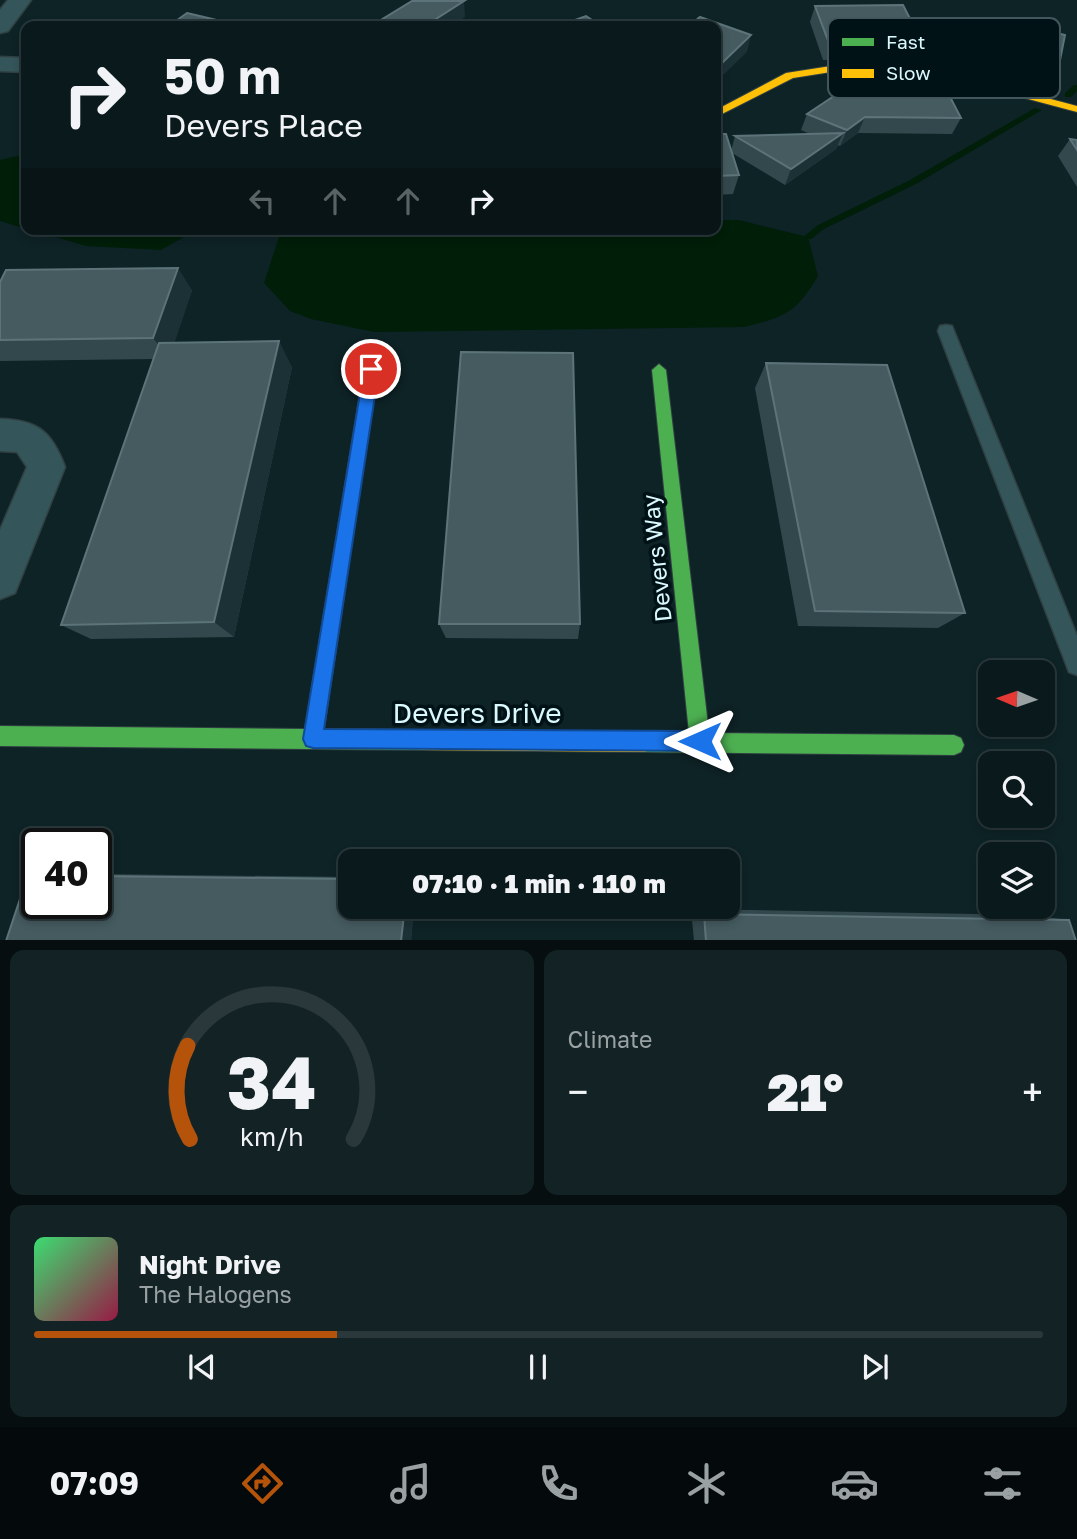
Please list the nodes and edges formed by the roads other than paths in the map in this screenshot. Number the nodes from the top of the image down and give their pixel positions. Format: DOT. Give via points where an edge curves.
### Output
graph roads {
  1 [pos="20,0"];
  2 [pos="0,26"];
  3 [pos="0,64"];
  4 [pos="21,65"];
  5 [pos="828,69"];
  6 [pos="1038,98"];
  7 [pos="1077,109"];
  8 [pos="721,111"];
  9 [pos="946,331"];
  10 [pos="371,369"];
  11 [pos="659,370"];
  12 [pos="0,435"];
  13 [pos="0,579"];
  14 [pos="1077,664"];
  15 [pos="0,736"];
  16 [pos="313,739"];
  17 [pos="700,741"];
  18 [pos="954,745"];
  1 -- 2 [label="street"];
  3 -- 4 [label="street"];
  5 -- 8 [label="street" via="790,75"];
  6 -- 7 [label="street"];
  9 -- 14 [label="lane"];
  10 -- 16 [label="street"];
  11 -- 17 [label="street, Devers Way"];
  12 -- 13 [label="street" via="36,444 46,467"];
  15 -- 16 [label="street, Devers Drive"];
  16 -- 17 [label="street, Devers Drive"];
  17 -- 18 [label="street, Devers Drive"];
}
